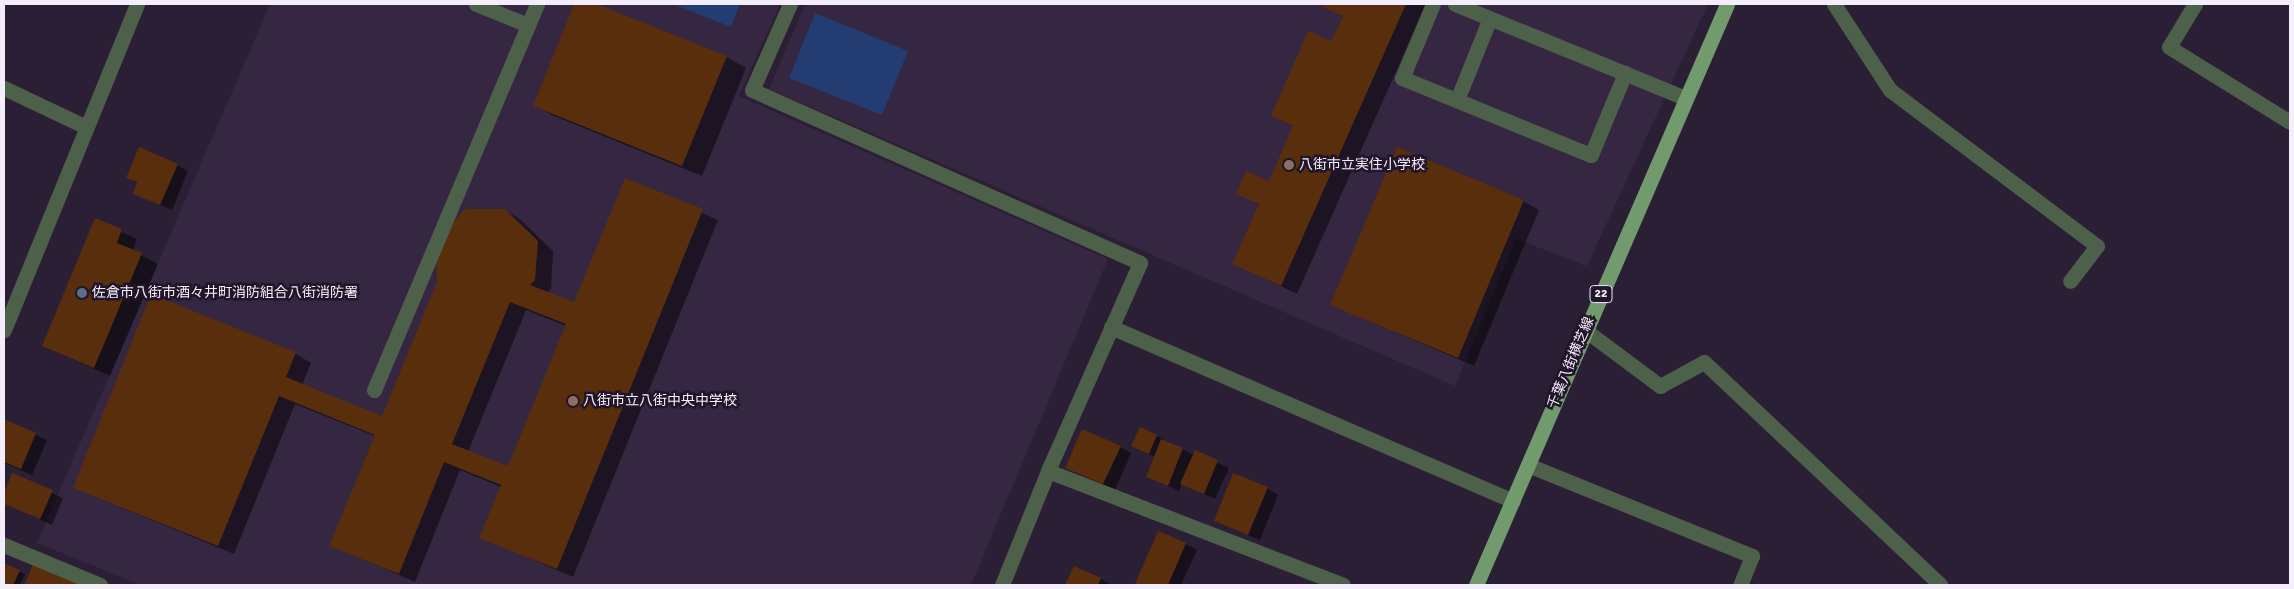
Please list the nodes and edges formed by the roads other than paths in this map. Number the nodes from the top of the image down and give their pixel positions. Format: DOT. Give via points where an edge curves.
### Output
graph roads {
  1 [pos="137,4"];
  2 [pos="476,4"];
  3 [pos="537,4"];
  4 [pos="790,4"];
  5 [pos="1433,4"];
  6 [pos="1455,4"];
  7 [pos="1727,4"];
  8 [pos="1834,4"];
  9 [pos="2195,4"];
  10 [pos="1490,18"];
  11 [pos="528,25"];
  12 [pos="1625,73"];
  13 [pos="4,88"];
  14 [pos="1685,98"];
  15 [pos="1457,100"];
  16 [pos="2290,122"];
  17 [pos="86,127"];
  18 [pos="2070,281"];
  19 [pos="1111,327"];
  20 [pos="4,330"];
  21 [pos="1585,330"];
  22 [pos="374,390"];
  23 [pos="1528,465"];
  24 [pos="1048,472"];
  25 [pos="1513,501"];
  26 [pos="4,546"];
  27 [pos="100,585"];
  28 [pos="1002,585"];
  29 [pos="1343,585"];
  30 [pos="1476,585"];
  31 [pos="1740,585"];
  32 [pos="1941,585"];
  1 -- 17 [label="street"];
  2 -- 11 [label="street"];
  3 -- 11 [label="street"];
  4 -- 19 [label="street" via="752,90 1140,263"];
  5 -- 15 [label="street" via="1402,78"];
  6 -- 10 [label="street"];
  7 -- 14 [label="main road, 千葉八街横芝線 / 22"];
  8 -- 18 [label="street" via="1890,90 2097,246"];
  9 -- 16 [label="street" via="2169,47"];
  10 -- 12 [label="street"];
  10 -- 15 [label="street"];
  11 -- 22 [label="street"];
  12 -- 14 [label="street"];
  12 -- 15 [label="street" via="1591,155"];
  13 -- 17 [label="street"];
  14 -- 21 [label="main road, 千葉八街横芝線 / 22"];
  17 -- 20 [label="street"];
  19 -- 24 [label="street"];
  19 -- 25 [label="street"];
  21 -- 23 [label="main road, 千葉八街横芝線 / 22"];
  21 -- 32 [label="street" via="1660,386 1704,362"];
  23 -- 25 [label="main road, 千葉八街横芝線 / 22"];
  23 -- 31 [label="street" via="1752,556"];
  24 -- 28 [label="street"];
  24 -- 29 [label="street"];
  25 -- 30 [label="main road, 千葉八街横芝線 / 22"];
  26 -- 27 [label="street"];
}
